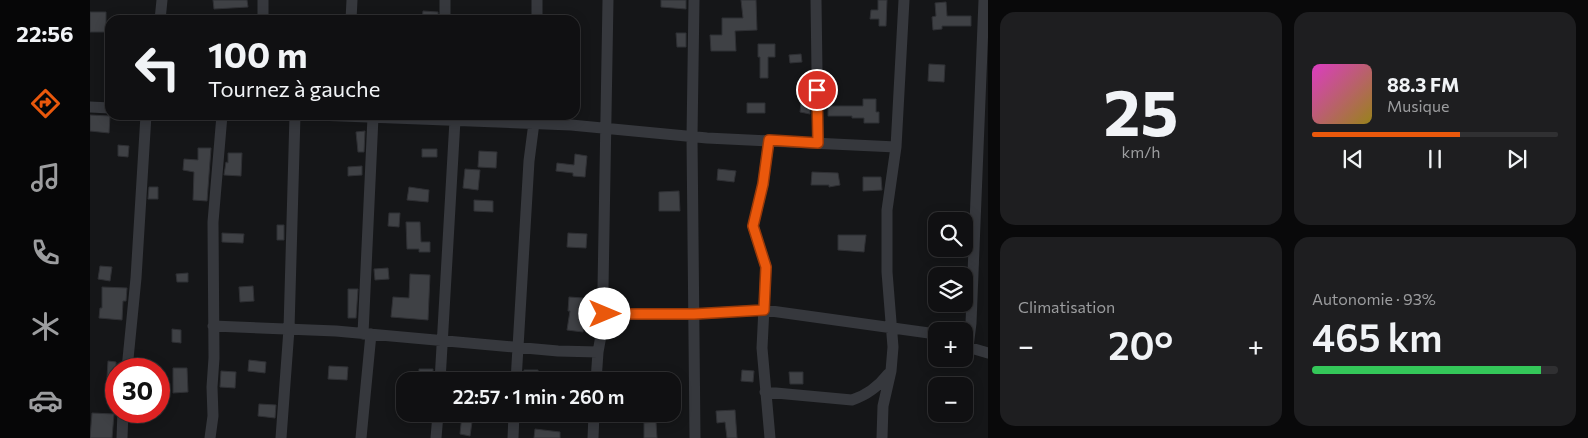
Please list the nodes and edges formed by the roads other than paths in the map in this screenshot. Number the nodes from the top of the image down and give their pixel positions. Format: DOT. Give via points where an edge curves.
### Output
graph roads {
  1 [pos="162,0"];
  2 [pos="263,0"];
  3 [pos="352,0"];
  4 [pos="445,0"];
  5 [pos="537,0"];
  6 [pos="608,0"];
  7 [pos="694,0"];
  8 [pos="816,0"];
  9 [pos="904,0"];
  10 [pos="984,0"];
  11 [pos="160,15"];
  12 [pos="263,15"];
  13 [pos="351,15"];
  14 [pos="445,15"];
  15 [pos="537,15"];
  16 [pos="90,107"];
  17 [pos="105,108"];
  18 [pos="146,120"];
  19 [pos="222,120"];
  20 [pos="295,120"];
  21 [pos="373,120"];
  22 [pos="455,120"];
  23 [pos="535,120"];
  24 [pos="543,120"];
  25 [pos="607,128"];
  26 [pos="692,137"];
  27 [pos="769,140"];
  28 [pos="818,143"];
  29 [pos="896,146"];
  30 [pos="983,188"];
  31 [pos="764,310"];
  32 [pos="605,314"];
  33 [pos="694,314"];
  34 [pos="971,322"];
  35 [pos="213,326"];
  36 [pos="892,326"];
  37 [pos="289,329"];
  38 [pos="928,333"];
  39 [pos="367,334"];
  40 [pos="443,341"];
  41 [pos="518,347"];
  42 [pos="973,349"];
  43 [pos="598,352"];
  44 [pos="988,353"];
  45 [pos="128,358"];
  46 [pos="891,371"];
  47 [pos="441,372"];
  48 [pos="517,372"];
  49 [pos="597,372"];
  50 [pos="765,392"];
  51 [pos="437,422"];
  52 [pos="514,422"];
  53 [pos="594,422"];
  54 [pos="123,423"];
  55 [pos="122,438"];
  56 [pos="210,438"];
  57 [pos="281,438"];
  58 [pos="361,438"];
  59 [pos="436,438"];
  60 [pos="513,438"];
  61 [pos="593,438"];
  62 [pos="695,438"];
  63 [pos="770,438"];
  64 [pos="882,438"];
  1 -- 11 [label="street"];
  2 -- 12 [label="street"];
  3 -- 13 [label="street"];
  4 -- 14 [label="street"];
  5 -- 15 [label="street"];
  6 -- 25 [label="street"];
  7 -- 26 [label="street"];
  8 -- 28 [label="street"];
  9 -- 29 [label="street"];
  10 -- 30 [label="street"];
  16 -- 17 [label="street"];
  18 -- 45 [label="street"];
  19 -- 35 [label="street" via="213,222"];
  20 -- 37 [label="street"];
  21 -- 39 [label="street"];
  22 -- 40 [label="street"];
  23 -- 41 [label="street" via="529,160"];
  24 -- 25 [label="street"];
  25 -- 26 [label="street"];
  25 -- 32 [label="street"];
  26 -- 27 [label="street"];
  26 -- 33 [label="street"];
  27 -- 28 [label="street"];
  27 -- 31 [label="street" via="753,226 766,267"];
  28 -- 29 [label="street"];
  29 -- 36 [label="street" via="888,210 887,272"];
  30 -- 34 [label="street"];
  31 -- 33 [label="street"];
  31 -- 36 [label="street"];
  31 -- 50 [label="street"];
  32 -- 33 [label="street"];
  32 -- 43 [label="street"];
  33 -- 62 [label="street"];
  35 -- 37 [label="street"];
  35 -- 56 [label="street"];
  36 -- 38 [label="street"];
  36 -- 46 [label="street"];
  37 -- 39 [label="street"];
  37 -- 57 [label="street"];
  39 -- 40 [label="street"];
  39 -- 58 [label="street"];
  40 -- 41 [label="street"];
  40 -- 47 [label="street"];
  41 -- 43 [label="street"];
  41 -- 48 [label="street"];
  42 -- 44 [label="street"];
  43 -- 49 [label="street"];
  46 -- 50 [label="street" via="879,385 852,400"];
  46 -- 64 [label="street" via="883,406"];
  50 -- 63 [label="street"];
  51 -- 59 [label="street"];
  52 -- 60 [label="street"];
  53 -- 61 [label="street"];
  54 -- 55 [label="street"];
}
